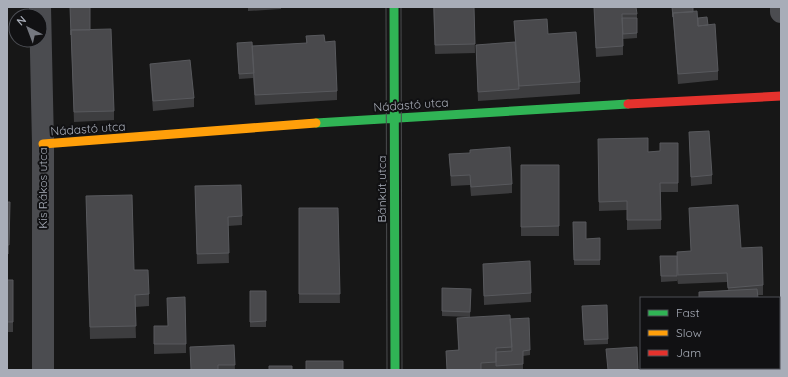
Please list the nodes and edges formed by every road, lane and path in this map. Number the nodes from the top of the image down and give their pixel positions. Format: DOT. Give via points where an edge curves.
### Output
graph roads {
  1 [pos="40,7"];
  2 [pos="394,7"];
  3 [pos="781,7"];
  4 [pos="781,12"];
  5 [pos="781,96"];
  6 [pos="394,117"];
  7 [pos="43,144"];
  8 [pos="43,370"];
  9 [pos="395,370"];
  1 -- 7 [label="street, Kis Rákos utca"];
  2 -- 6 [label="street, Bánkút utca"];
  3 -- 4 [label="street"];
  5 -- 6 [label="street, Nádastó utca"];
  6 -- 7 [label="street, Nádastó utca"];
  6 -- 9 [label="street, Bánkút utca"];
  7 -- 8 [label="street, Kis Rákos utca"];
}
